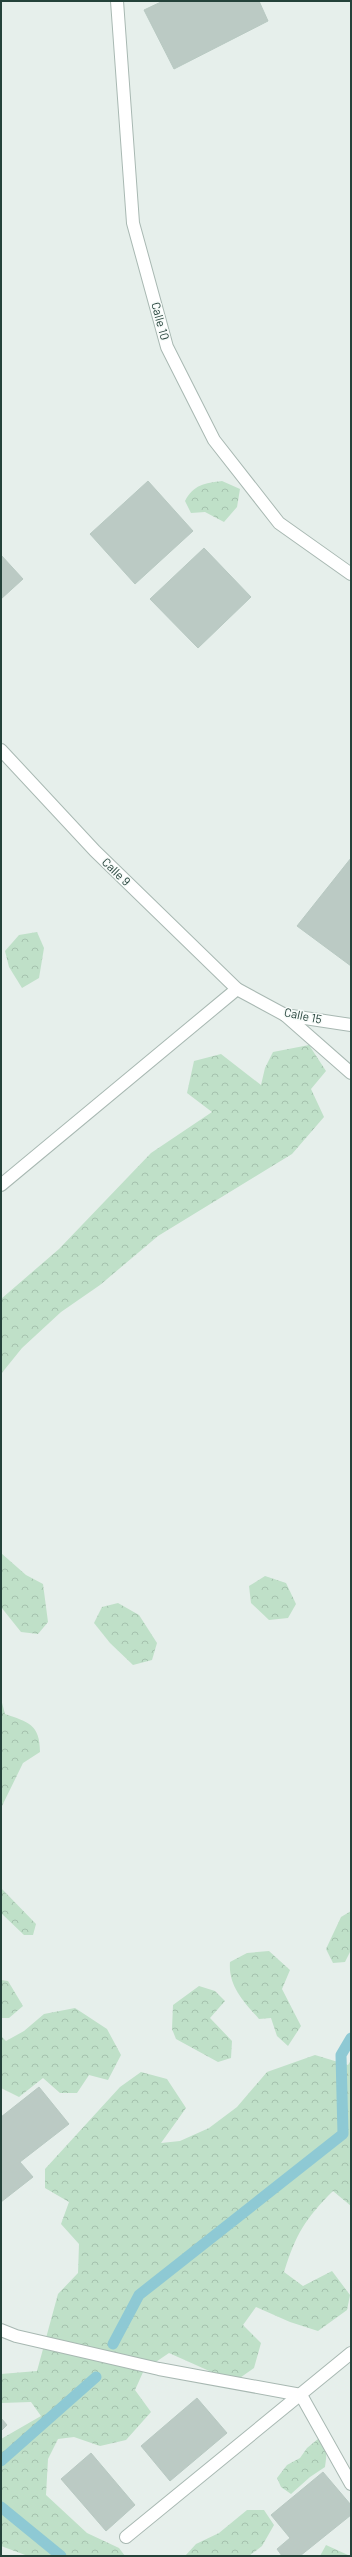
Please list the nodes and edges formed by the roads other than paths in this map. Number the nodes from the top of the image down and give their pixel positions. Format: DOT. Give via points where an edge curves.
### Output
graph roads {
  1 [pos="117,1"];
  2 [pos="351,574"];
  3 [pos="1,750"];
  4 [pos="237,989"];
  5 [pos="285,1014"];
  6 [pos="351,1025"];
  7 [pos="351,1073"];
  8 [pos="1,1185"];
  9 [pos="1,2330"];
  10 [pos="351,2353"];
  11 [pos="301,2395"];
  12 [pos="351,2484"];
  13 [pos="126,2537"];
  1 -- 2 [label="street, Calle 10" via="133,222 167,346 214,440 279,523"];
  3 -- 4 [label="street, Calle 9" via="95,851"];
  4 -- 5 [label="street, Calle 15"];
  4 -- 8 [label="street"];
  5 -- 6 [label="street, Calle 15"];
  5 -- 7 [label="street"];
  9 -- 11 [label="street" via="16,2336 159,2369"];
  10 -- 11 [label="street"];
  11 -- 12 [label="street"];
  11 -- 13 [label="street"];
}
